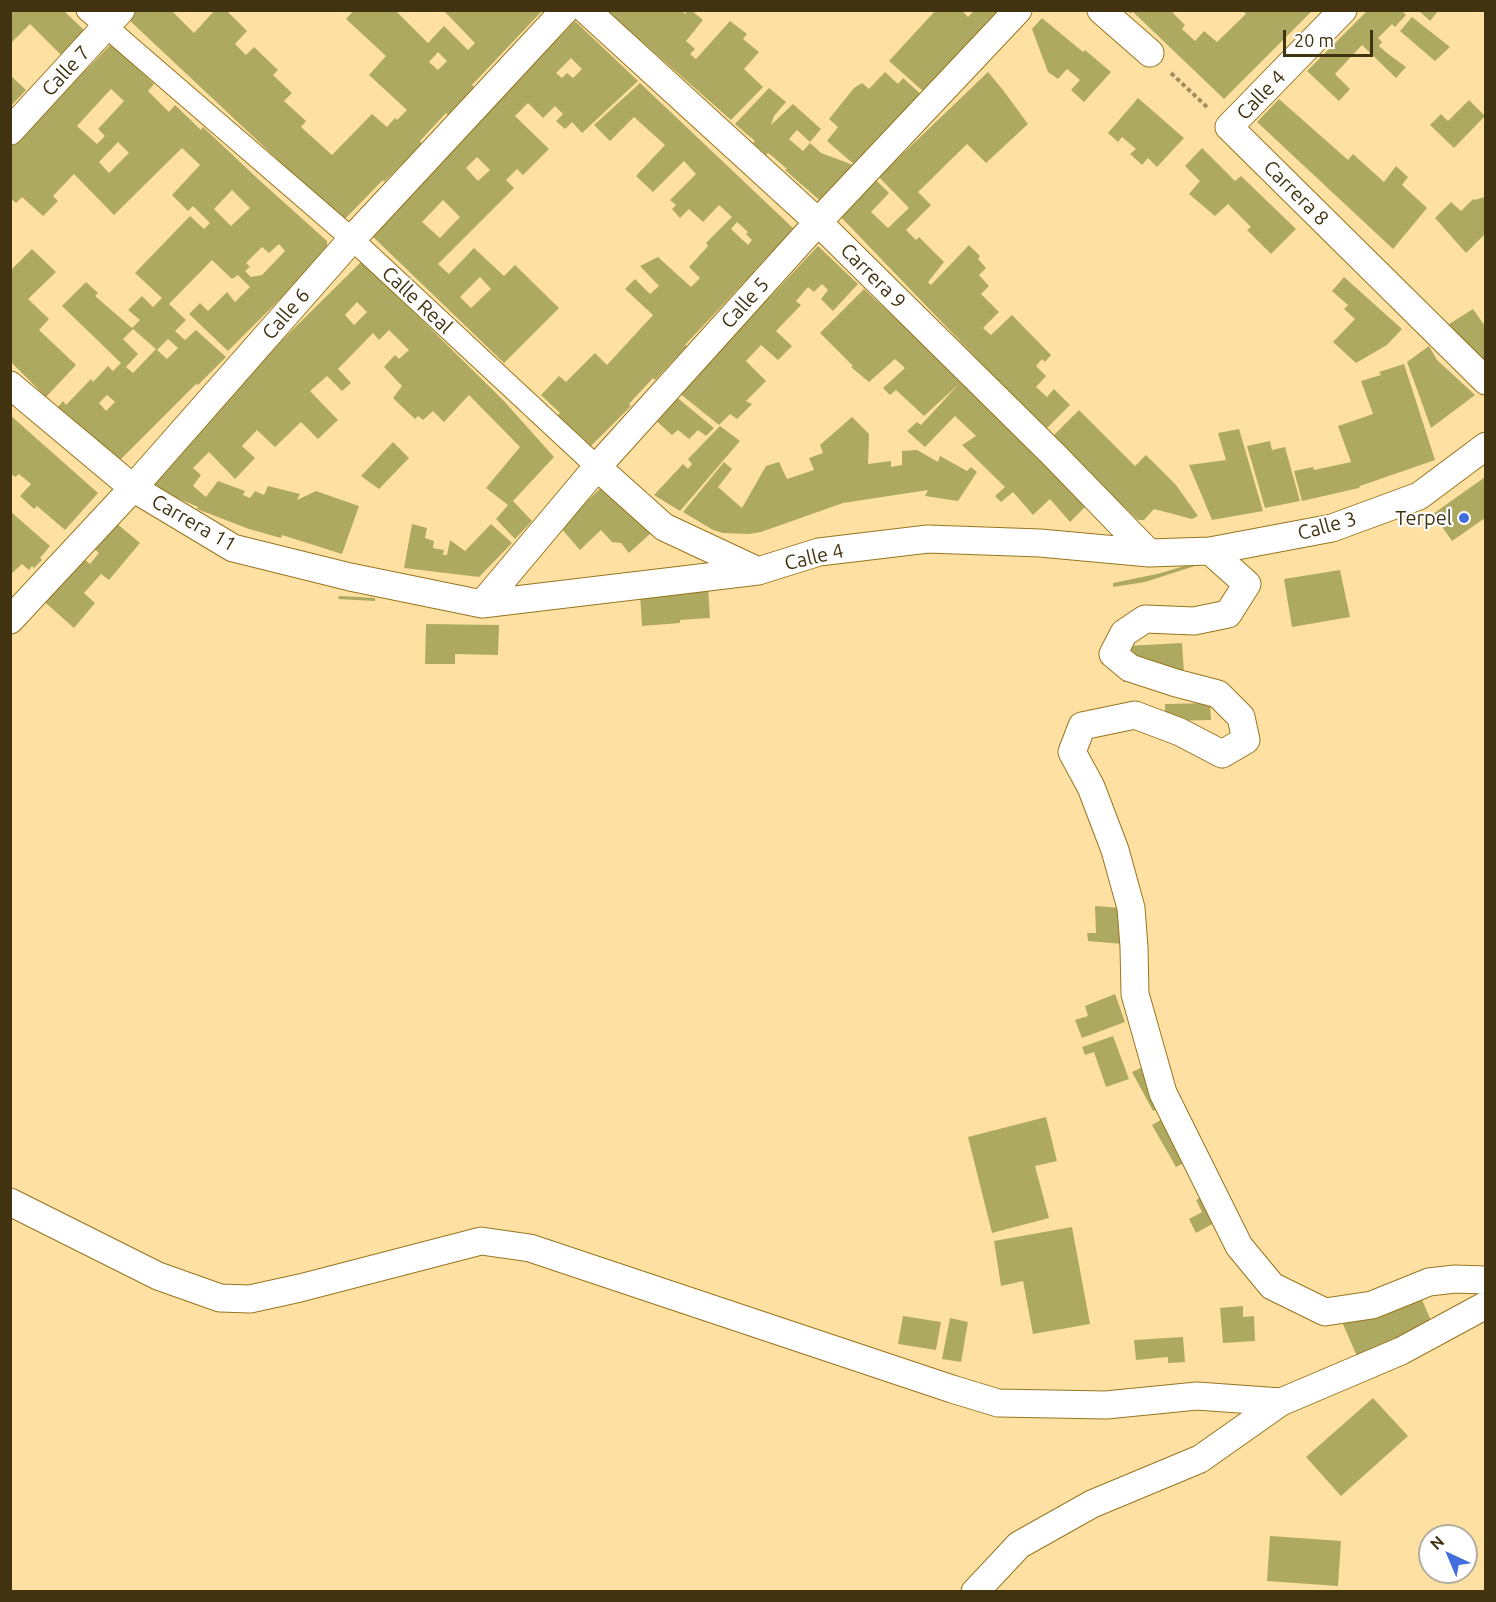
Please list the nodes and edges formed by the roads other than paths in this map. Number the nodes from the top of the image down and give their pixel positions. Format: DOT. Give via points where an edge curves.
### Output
graph roads {
  1 [pos="565,10"];
  2 [pos="586,10"];
  3 [pos="1018,10"];
  4 [pos="1101,10"];
  5 [pos="1343,10"];
  6 [pos="105,16"];
  7 [pos="1149,53"];
  8 [pos="1229,127"];
  9 [pos="10,131"];
  10 [pos="818,222"];
  11 [pos="352,239"];
  12 [pos="1485,381"];
  13 [pos="10,385"];
  14 [pos="1485,446"];
  15 [pos="597,467"];
  16 [pos="133,488"];
  17 [pos="1210,551"];
  18 [pos="1149,553"];
  19 [pos="758,571"];
  20 [pos="482,604"];
  21 [pos="10,620"];
  22 [pos="10,1202"];
  23 [pos="1485,1280"];
  24 [pos="1485,1305"];
  25 [pos="1281,1402"];
  26 [pos="975,1592"];
  1 -- 11 [label="street, Calle 6"];
  2 -- 10 [label="street, Carrera 9"];
  3 -- 10 [label="street, Calle 5"];
  4 -- 7 [label="street"];
  5 -- 8 [label="street, Calle 4"];
  6 -- 9 [label="street, Calle 7"];
  6 -- 11 [label="street, Calle Real"];
  8 -- 12 [label="street, Carrera 8"];
  10 -- 15 [label="street, Calle 5"];
  10 -- 18 [label="street, Carrera 9"];
  11 -- 15 [label="street, Calle Real"];
  11 -- 16 [label="street, Calle 6"];
  13 -- 16 [label="street, Carrera 11"];
  14 -- 17 [label="street, Calle 3" via="1419,496 1332,528"];
  15 -- 19 [label="street, Calle Real" via="664,527"];
  15 -- 20 [label="street, Calle 5"];
  16 -- 20 [label="street, Carrera 11" via="233,548"];
  16 -- 21 [label="street, Calle 6"];
  17 -- 18 [label="street, Calle 3"];
  17 -- 23 [label="street" via="1247,585 1228,614 1194,621 1145,619 1124,633 1113,654 1130,668 1218,694 1241,717 1246,740 1222,754 1135,715 1082,726 1072,752 1091,787 1111,839 1131,908 1135,994 1163,1093 1239,1246 1272,1286 1325,1311 1372,1305 1429,1282"];
  18 -- 19 [label="street, Calle 4" via="1040,543 928,539 819,552"];
  19 -- 20 [label="street, Calle 4"];
  22 -- 25 [label="street" via="158,1276 220,1298 250,1299 481,1241 530,1248 998,1402 1106,1405 1197,1396"];
  24 -- 25 [label="street" via="1401,1351"];
  25 -- 26 [label="street" via="1200,1459 1092,1504 1019,1545"];
}
